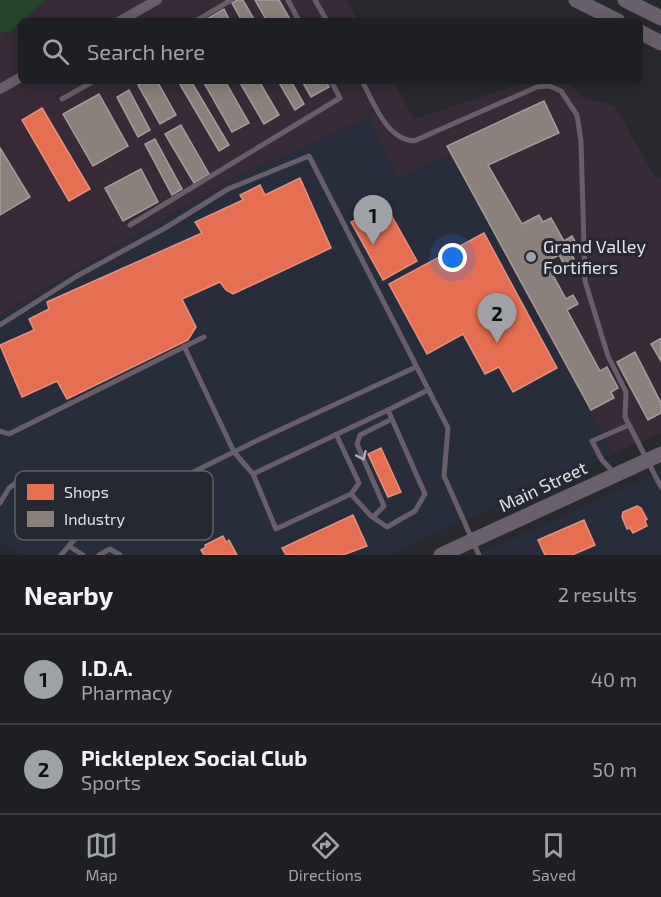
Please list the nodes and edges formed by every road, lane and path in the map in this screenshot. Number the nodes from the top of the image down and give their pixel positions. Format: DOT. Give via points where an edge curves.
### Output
graph roads {
  1 [pos="157,0"];
  2 [pos="231,0"];
  3 [pos="288,0"];
  4 [pos="315,0"];
  5 [pos="576,0"];
  6 [pos="625,0"];
  7 [pos="125,18"];
  8 [pos="201,18"];
  9 [pos="297,18"];
  10 [pos="325,18"];
  11 [pos="612,18"];
  12 [pos="661,18"];
  13 [pos="643,34"];
  14 [pos="661,43"];
  15 [pos="18,79"];
  16 [pos="89,84"];
  17 [pos="333,84"];
  18 [pos="364,84"];
  19 [pos="0,89"];
  20 [pos="62,99"];
  21 [pos="130,225"];
  22 [pos="0,325"];
  23 [pos="204,337"];
  24 [pos="184,346"];
  25 [pos="416,367"];
  26 [pos="428,390"];
  27 [pos="388,410"];
  28 [pos="392,419"];
  29 [pos="629,424"];
  30 [pos="0,431"];
  31 [pos="336,434"];
  32 [pos="234,452"];
  33 [pos="654,457"];
  34 [pos="195,471"];
  35 [pos="253,474"];
  36 [pos="616,475"];
  37 [pos="15,484"];
  38 [pos="661,487"];
  39 [pos="351,494"];
  40 [pos="0,503"];
  41 [pos="373,517"];
  42 [pos="74,540"];
  43 [pos="473,540"];
  44 [pos="69,546"];
  45 [pos="61,555"];
  46 [pos="83,555"];
  47 [pos="99,555"];
  48 [pos="120,555"];
  49 [pos="441,555"];
  50 [pos="479,555"];
  1 -- 7 [label="street"];
  2 -- 8 [label="lane"];
  3 -- 9 [label="lane"];
  4 -- 10 [label="lane"];
  5 -- 11 [label="main road"];
  6 -- 12 [label="main road"];
  13 -- 14 [label="main road"];
  15 -- 19 [label="street"];
  16 -- 20 [label="lane"];
  17 -- 21 [label="lane" via="340,98"];
  18 -- 29 [label="lane" via="389,129 398,137 414,141 537,87 549,86 565,95 577,115 581,141 585,281 608,356 626,392 625,417"];
  22 -- 25 [label="lane" via="228,189 309,156"];
  23 -- 24 [label="lane"];
  24 -- 30 [label="lane" via="9,434"];
  24 -- 32 [label="lane"];
  25 -- 26 [label="lane"];
  25 -- 32 [label="lane"];
  26 -- 27 [label="lane"];
  26 -- 43 [label="lane" via="447,428 444,476"];
  27 -- 28 [label="lane"];
  27 -- 31 [label="lane"];
  28 -- 41 [label="lane, one-way" via="360,435 357,444 384,506"];
  28 -- 41 [label="lane" via="425,494 415,511 387,527"];
  29 -- 33 [label="lane"];
  29 -- 36 [label="lane" via="592,441"];
  31 -- 35 [label="lane"];
  31 -- 39 [label="lane" via="359,483"];
  32 -- 34 [label="lane"];
  32 -- 35 [label="lane"];
  33 -- 36 [label="main road, Main Street"];
  33 -- 38 [label="lane"];
  35 -- 39 [label="lane" via="276,529"];
  36 -- 43 [label="main road, Main Street"];
  37 -- 40 [label="lane"];
  39 -- 41 [label="lane"];
  42 -- 44 [label="lane"];
  43 -- 49 [label="main road, Main Street"];
  43 -- 50 [label="lane"];
  44 -- 45 [label="lane"];
  44 -- 46 [label="lane"];
  47 -- 48 [label="lane" via="110,549"];
}
